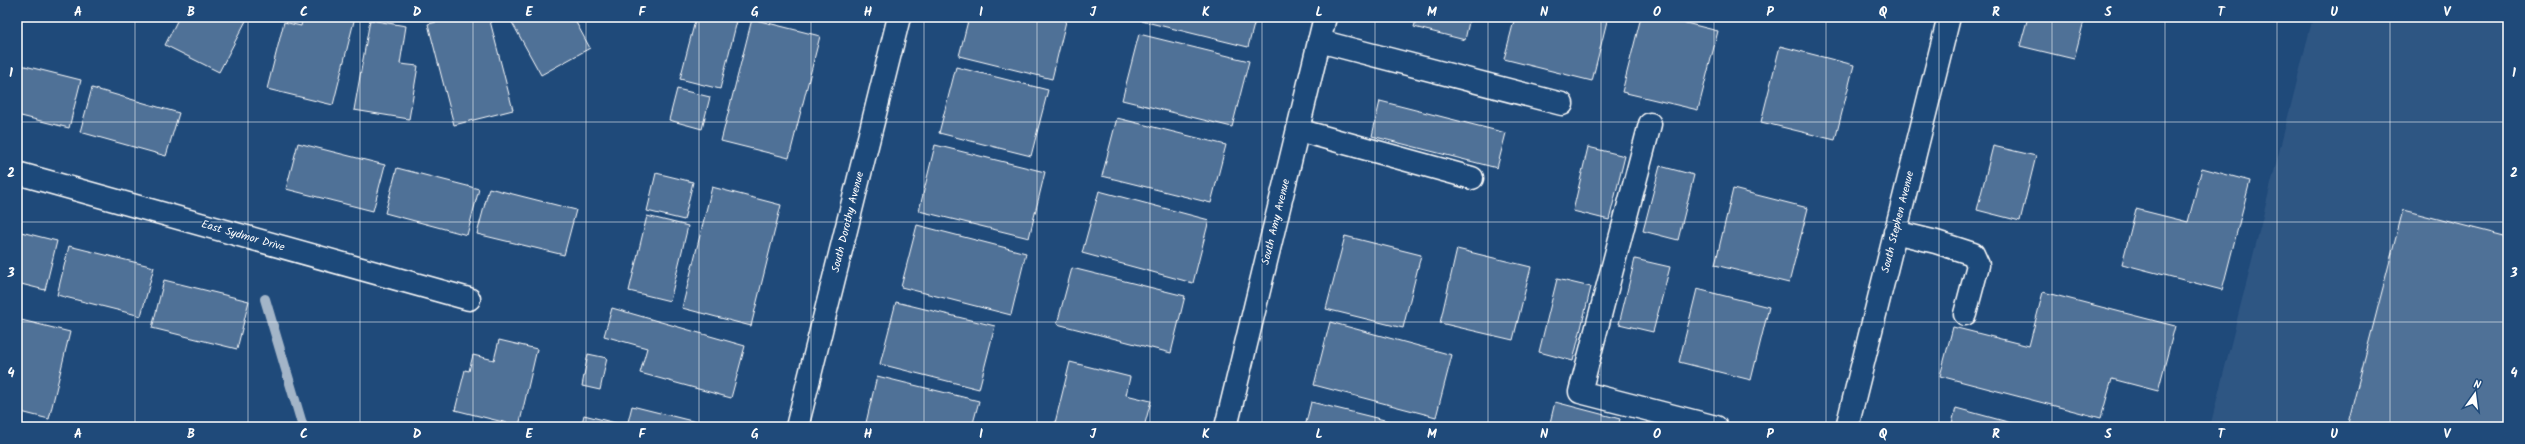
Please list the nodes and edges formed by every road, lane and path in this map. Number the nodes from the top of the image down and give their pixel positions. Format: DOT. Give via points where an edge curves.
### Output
graph roads {
  1 [pos="899,17"];
  2 [pos="1325,17"];
  3 [pos="1949,17"];
  4 [pos="1319,41"];
  5 [pos="1562,104"];
  6 [pos="1650,124"];
  7 [pos="1298,130"];
  8 [pos="17,173"];
  9 [pos="1472,178"];
  10 [pos="1895,232"];
  11 [pos="469,299"];
  12 [pos="1965,314"];
  13 [pos="796,427"];
  14 [pos="1226,427"];
  15 [pos="1716,427"];
  16 [pos="1847,427"];
  1 -- 13 [label="street, South Dorothy Avenue"];
  2 -- 4 [label="street, South Amy Avenue"];
  3 -- 10 [label="street, South Stephen Avenue"];
  4 -- 5 [label="street"];
  4 -- 7 [label="street, South Amy Avenue"];
  6 -- 15 [label="street" via="1580,392"];
  7 -- 9 [label="street"];
  7 -- 14 [label="street, South Amy Avenue"];
  8 -- 11 [label="street, East Sydmor Drive"];
  10 -- 12 [label="street" via="1973,254 1978,265"];
  10 -- 16 [label="street, South Stephen Avenue"];
}
